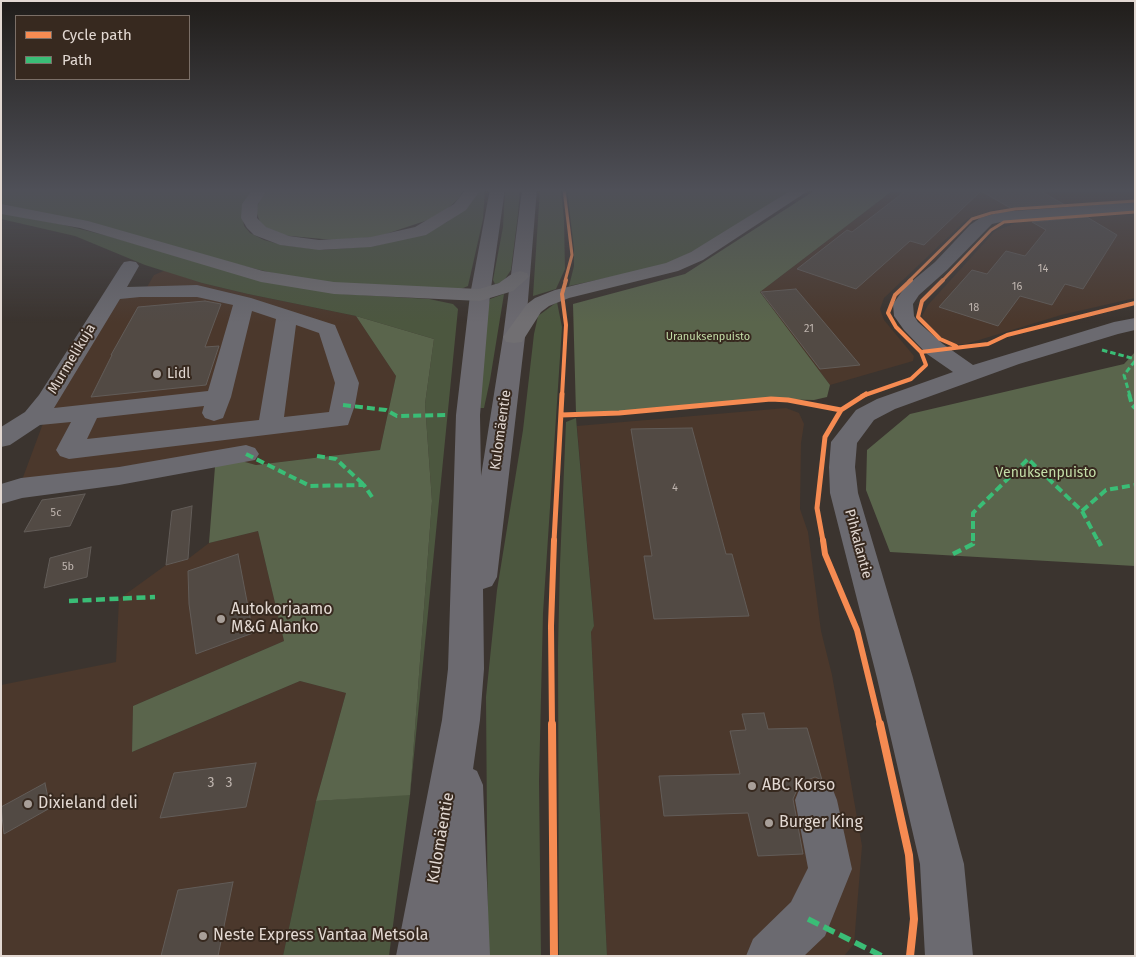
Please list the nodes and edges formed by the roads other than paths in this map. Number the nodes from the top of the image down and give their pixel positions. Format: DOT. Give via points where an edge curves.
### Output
graph roads {
  1 [pos="115,234"];
  2 [pos="267,234"];
  3 [pos="405,234"];
  4 [pos="490,234"];
  5 [pos="525,234"];
  6 [pos="735,234"];
  7 [pos="972,234"];
  8 [pos="130,266"];
  9 [pos="520,277"];
  10 [pos="112,294"];
  11 [pos="480,294"];
  12 [pos="244,302"];
  13 [pos="288,316"];
  14 [pos="1135,324"];
  15 [pos="514,337"];
  16 [pos="971,374"];
  17 [pos="219,397"];
  18 [pos="88,412"];
  19 [pos="34,418"];
  20 [pos="270,427"];
  21 [pos="208,434"];
  22 [pos="1,438"];
  23 [pos="246,454"];
  24 [pos="1,494"];
  25 [pos="466,669"];
  26 [pos="461,720"];
  27 [pos="816,800"];
  28 [pos="420,956"];
  29 [pos="466,956"];
  30 [pos="770,956"];
  31 [pos="949,956"];
  1 -- 11 [label="highway" via="298,284 371,291"];
  2 -- 3 [label="highway" via="319,245 371,242"];
  4 -- 11 [label="main road, Kulomäentie"];
  5 -- 9 [label="main road, Kulomäentie"];
  6 -- 15 [label="highway" via="689,260 542,302"];
  7 -- 16 [label="street" via="912,291 903,304 904,316 911,326 935,349"];
  8 -- 10 [label="street, Murmelikuja"];
  9 -- 11 [label="highway" via="506,287"];
  9 -- 15 [label="main road, Kulomäentie"];
  10 -- 12 [label="street" via="196,291"];
  10 -- 19 [label="street, Murmelikuja"];
  11 -- 25 [label="main road, Kulomäentie" via="468,415"];
  12 -- 13 [label="street"];
  12 -- 17 [label="street"];
  13 -- 20 [label="street"];
  13 -- 20 [label="street" via="328,329 347,383 340,419"];
  14 -- 16 [label="street, Pihkalantie" via="1047,347"];
  15 -- 25 [label="main road, Kulomäentie"];
  16 -- 31 [label="street, Pihkalantie" via="886,404 865,415 844,442 842,467 844,493 942,864"];
  17 -- 18 [label="street"];
  17 -- 21 [label="street"];
  18 -- 19 [label="street"];
  18 -- 21 [label="street" via="69,450"];
  19 -- 22 [label="street, Murmelikuja"];
  20 -- 21 [label="street"];
  23 -- 24 [label="street" via="119,476 21,488"];
  25 -- 26 [label="main road, Kulomäentie"];
  26 -- 28 [label="main road, Kulomäentie"];
  26 -- 29 [label="main road, Kulomäentie"];
  27 -- 30 [label="street" via="830,869 808,919"];
}
